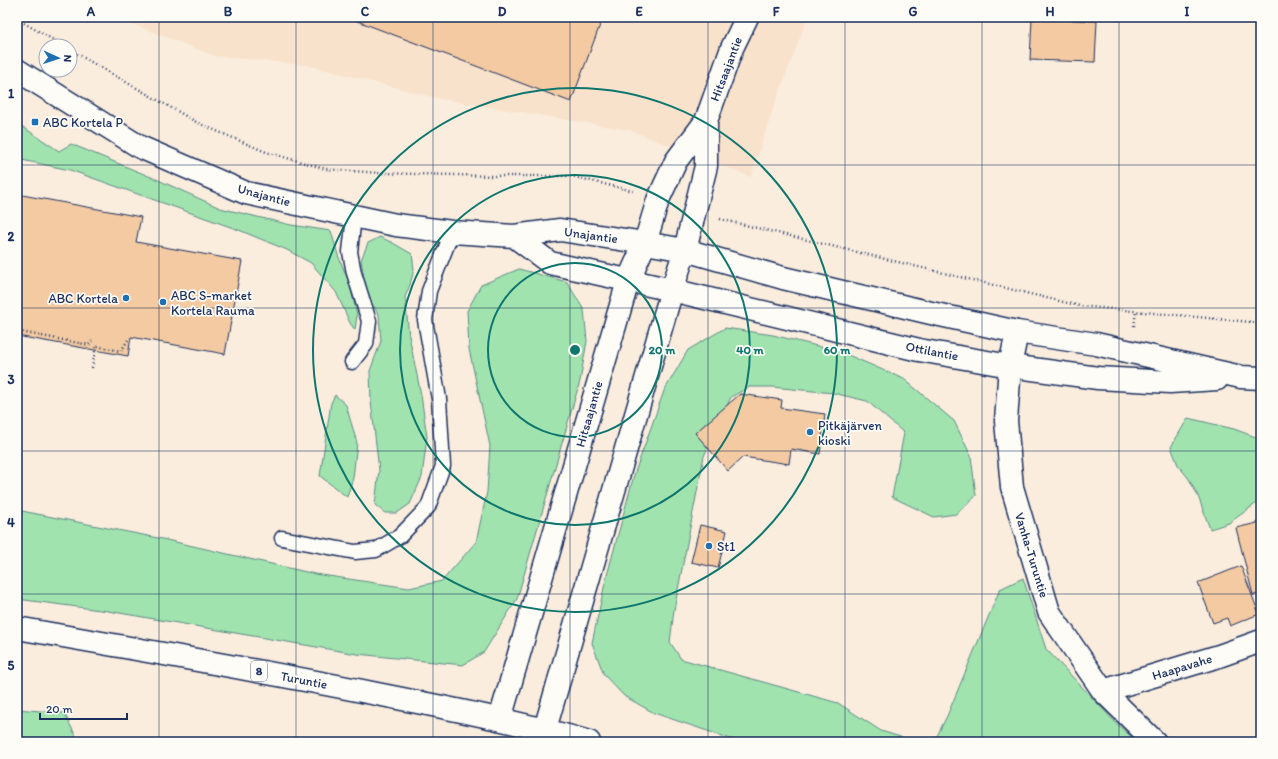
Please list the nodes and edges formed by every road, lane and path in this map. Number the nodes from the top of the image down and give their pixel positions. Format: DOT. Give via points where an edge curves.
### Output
graph roads {
  1 [pos="747,17"];
  2 [pos="17,19"];
  3 [pos="50,38"];
  4 [pos="17,70"];
  5 [pos="706,120"];
  6 [pos="354,216"];
  7 [pos="452,232"];
  8 [pos="514,236"];
  9 [pos="645,243"];
  10 [pos="685,250"];
  11 [pos="628,281"];
  12 [pos="672,290"];
  13 [pos="17,326"];
  14 [pos="1017,332"];
  15 [pos="128,340"];
  16 [pos="92,341"];
  17 [pos="352,362"];
  18 [pos="1010,366"];
  19 [pos="92,368"];
  20 [pos="1251,377"];
  21 [pos="282,538"];
  22 [pos="17,628"];
  23 [pos="1261,641"];
  24 [pos="1103,691"];
  25 [pos="500,719"];
  26 [pos="544,729"];
  27 [pos="589,742"];
  28 [pos="1155,742"];
  1 -- 5 [label="main road, Hitsaajantie" via="732,48"];
  2 -- 3 [label="path"];
  4 -- 6 [label="main road, Unajantie" via="140,147 246,193"];
  5 -- 9 [label="main road, Hitsaajantie" via="676,161 658,200"];
  5 -- 10 [label="main road, Hitsaajantie" via="706,166"];
  6 -- 7 [label="main road, Unajantie" via="396,225"];
  6 -- 17 [label="lane" via="350,252 369,321 366,344"];
  7 -- 8 [label="main road, Unajantie"];
  7 -- 21 [label="lane" via="429,291 426,320 439,399 443,466 428,507 400,536 376,550 355,552"];
  8 -- 9 [label="main road, Unajantie" via="560,230"];
  8 -- 11 [label="main road" via="550,262"];
  9 -- 10 [label="main road, Ottilantie"];
  9 -- 11 [label="main road, Hitsaajantie"];
  10 -- 12 [label="main road, Hitsaajantie"];
  10 -- 14 [label="main road, Ottilantie" via="783,278"];
  11 -- 12 [label="main road, Ottilantie"];
  11 -- 25 [label="main road, Hitsaajantie"];
  12 -- 18 [label="main road, Ottilantie" via="919,350"];
  12 -- 26 [label="main road, Hitsaajantie"];
  13 -- 16 [label="path" via="21,332 88,345"];
  14 -- 18 [label="main road, Vanha-Turuntie"];
  14 -- 20 [label="main road, Ottilantie" via="1096,344"];
  15 -- 19 [label="path" via="121,351 96,346"];
  18 -- 20 [label="main road, Ottilantie" via="1098,378 1170,382"];
  18 -- 24 [label="main road, Vanha-Turuntie" via="1006,421 1012,486 1049,612"];
  22 -- 25 [label="main road, Turuntie / 8" via="276,674"];
  23 -- 24 [label="main road, Haapavahe"];
  24 -- 28 [label="main road, Vanha-Turuntie"];
  25 -- 26 [label="main road, Turuntie / 8"];
  26 -- 27 [label="main road, Turuntie / 8"];
}
